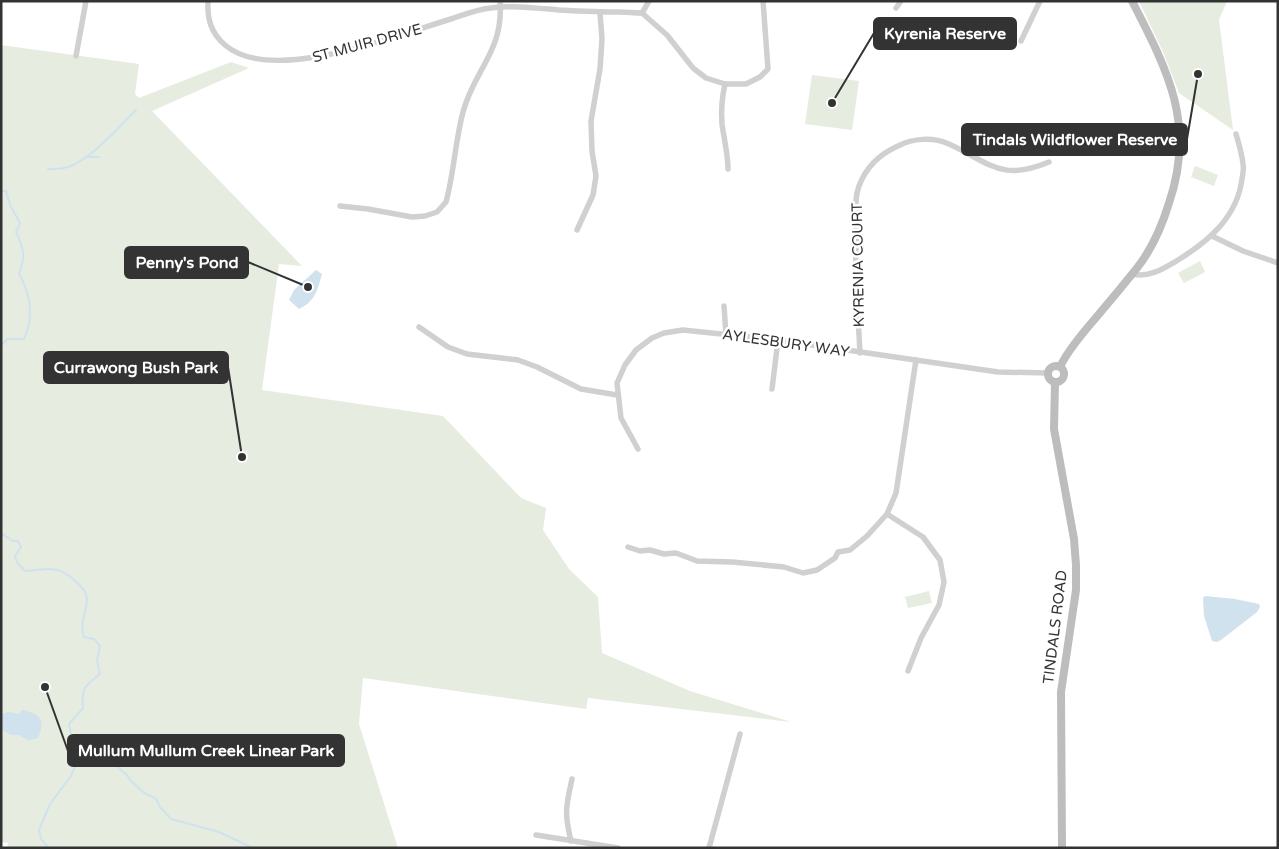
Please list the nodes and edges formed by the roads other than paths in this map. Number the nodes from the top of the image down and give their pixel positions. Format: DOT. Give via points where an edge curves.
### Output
graph roads {
  1 [pos="86,1"];
  2 [pos="208,1"];
  3 [pos="649,1"];
  4 [pos="763,1"];
  5 [pos="901,1"];
  6 [pos="1040,1"];
  7 [pos="1132,1"];
  8 [pos="500,4"];
  9 [pos="896,8"];
  10 [pos="600,12"];
  11 [pos="642,12"];
  12 [pos="1021,41"];
  13 [pos="76,56"];
  14 [pos="725,84"];
  15 [pos="1236,134"];
  16 [pos="1049,162"];
  17 [pos="728,169"];
  18 [pos="340,206"];
  19 [pos="577,230"];
  20 [pos="1212,236"];
  21 [pos="1278,264"];
  22 [pos="1132,274"];
  23 [pos="724,306"];
  24 [pos="418,327"];
  25 [pos="726,335"];
  26 [pos="778,340"];
  27 [pos="860,353"];
  28 [pos="916,360"];
  29 [pos="1060,367"];
  30 [pos="1048,373"];
  31 [pos="1055,382"];
  32 [pos="772,389"];
  33 [pos="617,395"];
  34 [pos="638,449"];
  35 [pos="887,514"];
  36 [pos="628,547"];
  37 [pos="908,671"];
  38 [pos="740,734"];
  39 [pos="572,779"];
  40 [pos="536,835"];
  41 [pos="571,841"];
  42 [pos="618,848"];
  43 [pos="709,848"];
  44 [pos="1062,848"];
  1 -- 13 [label="street"];
  2 -- 8 [label="street, ST MUIR DRIVE" via="207,16 219,40 244,57 276,60 314,58"];
  3 -- 11 [label="street"];
  4 -- 14 [label="street" via="768,69 746,84"];
  5 -- 9 [label="street"];
  6 -- 12 [label="street"];
  7 -- 22 [label="main road" via="1174,95 1180,122 1180,155 1177,181 1164,218 1152,245"];
  8 -- 10 [label="street, ST MUIR DRIVE"];
  8 -- 18 [label="street" via="500,26 494,47 463,112 446,202 437,212 412,217"];
  10 -- 11 [label="street, ST MUIR DRIVE"];
  10 -- 19 [label="street" via="600,69 591,120 596,176 594,195"];
  11 -- 14 [label="street" via="667,35 693,68 706,78"];
  14 -- 17 [label="street" via="722,123"];
  15 -- 20 [label="street" via="1244,166 1241,187 1234,208"];
  16 -- 27 [label="street, KYRENIA COURT" via="1034,169 997,169 947,143 928,139 907,141 880,155 858,186 855,205"];
  20 -- 21 [label="street"];
  20 -- 22 [label="street" via="1157,272 1141,276"];
  22 -- 29 [label="main road" via="1078,339"];
  23 -- 25 [label="street"];
  24 -- 33 [label="street" via="448,347 467,354 518,360 581,389"];
  25 -- 26 [label="street, AYLESBURY WAY"];
  25 -- 33 [label="street, AYLESBURY WAY" via="683,330 652,338 636,350 625,365 617,383"];
  26 -- 27 [label="street, AYLESBURY WAY"];
  26 -- 32 [label="street"];
  27 -- 28 [label="street, AYLESBURY WAY"];
  28 -- 30 [label="street, AYLESBURY WAY" via="998,372"];
  28 -- 35 [label="street" via="896,493"];
  29 -- 30 [label="main road" via="1052,367"];
  29 -- 31 [label="main road" via="1063,377"];
  30 -- 31 [label="main road"];
  31 -- 44 [label="main road, TINDALS ROAD" via="1054,429 1076,565 1076,590 1061,692"];
  33 -- 34 [label="street, AYLESBURY WAY" via="621,418"];
  35 -- 36 [label="street" via="850,550 838,552 835,558 817,570 804,573 784,567 697,561 676,554"];
  35 -- 37 [label="street" via="923,538 940,560 944,582 939,605 920,638"];
  38 -- 43 [label="street"];
  39 -- 41 [label="street" via="566,807"];
  40 -- 41 [label="street"];
  41 -- 42 [label="street"];
}
